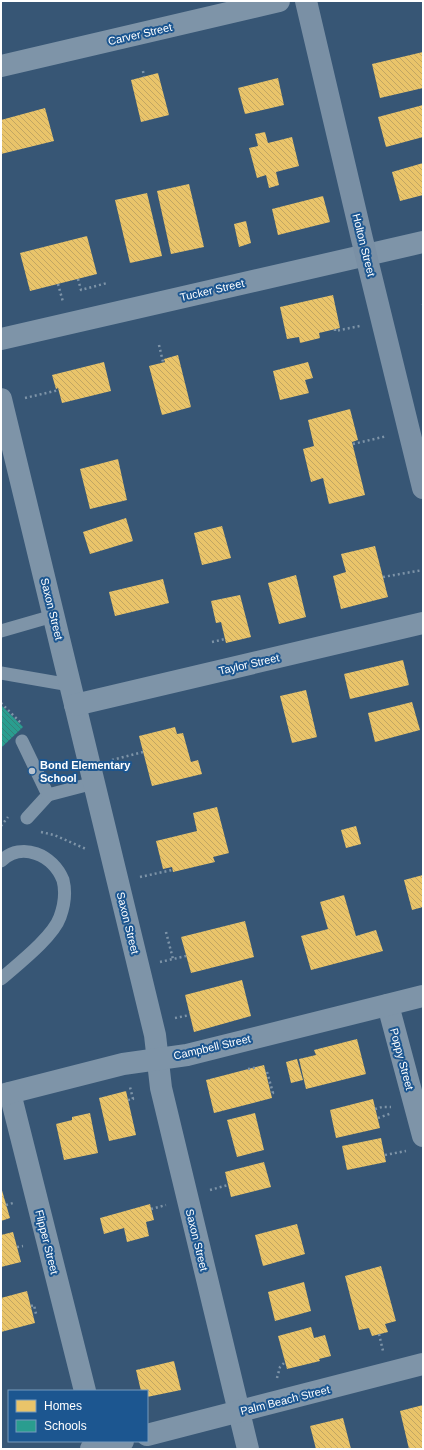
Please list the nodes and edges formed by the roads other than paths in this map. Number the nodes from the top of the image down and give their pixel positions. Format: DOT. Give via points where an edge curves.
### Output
graph roads {
  1 [pos="279,1"];
  2 [pos="306,1"];
  3 [pos="1,66"];
  4 [pos="423,242"];
  5 [pos="366,255"];
  6 [pos="1,339"];
  7 [pos="1,399"];
  8 [pos="423,488"];
  9 [pos="53,616"];
  10 [pos="423,623"];
  11 [pos="1,631"];
  12 [pos="1,673"];
  13 [pos="73,695"];
  14 [pos="22,741"];
  15 [pos="94,783"];
  16 [pos="48,795"];
  17 [pos="27,818"];
  18 [pos="1,861"];
  19 [pos="1,979"];
  20 [pos="423,996"];
  21 [pos="388,1004"];
  22 [pos="158,1059"];
  23 [pos="5,1094"];
  24 [pos="423,1136"];
  25 [pos="423,1364"];
  26 [pos="85,1390"];
  27 [pos="239,1412"];
  28 [pos="148,1435"];
  29 [pos="118,1442"];
  30 [pos="97,1446"];
  31 [pos="248,1449"];
  1 -- 3 [label="street, Carver Street"];
  2 -- 5 [label="street, Holton Street"];
  4 -- 5 [label="street, Tucker Street"];
  5 -- 6 [label="street, Tucker Street"];
  5 -- 8 [label="street, Holton Street"];
  7 -- 9 [label="street, Saxon Street"];
  9 -- 11 [label="lane"];
  9 -- 13 [label="street, Saxon Street"];
  10 -- 13 [label="street, Taylor Street"];
  12 -- 13 [label="lane"];
  13 -- 15 [label="street, Saxon Street"];
  14 -- 16 [label="lane"];
  15 -- 16 [label="lane"];
  15 -- 22 [label="street, Saxon Street" via="155,1035"];
  16 -- 17 [label="lane"];
  18 -- 19 [label="lane" via="16,852 37,853 53,865 62,880 64,893 63,906 51,933"];
  20 -- 21 [label="street, Campbell Street"];
  21 -- 22 [label="street, Campbell Street" via="187,1055"];
  21 -- 24 [label="street, Poppy Street"];
  22 -- 23 [label="street, Campbell Street" via="123,1064"];
  22 -- 27 [label="street, Saxon Street" via="161,1088"];
  23 -- 26 [label="street, Flipper Street"];
  25 -- 27 [label="street, Palm Beach Street"];
  27 -- 28 [label="street, Palm Beach Street"];
  27 -- 31 [label="street, Saxon Street"];
  29 -- 30 [label="street"];
}
